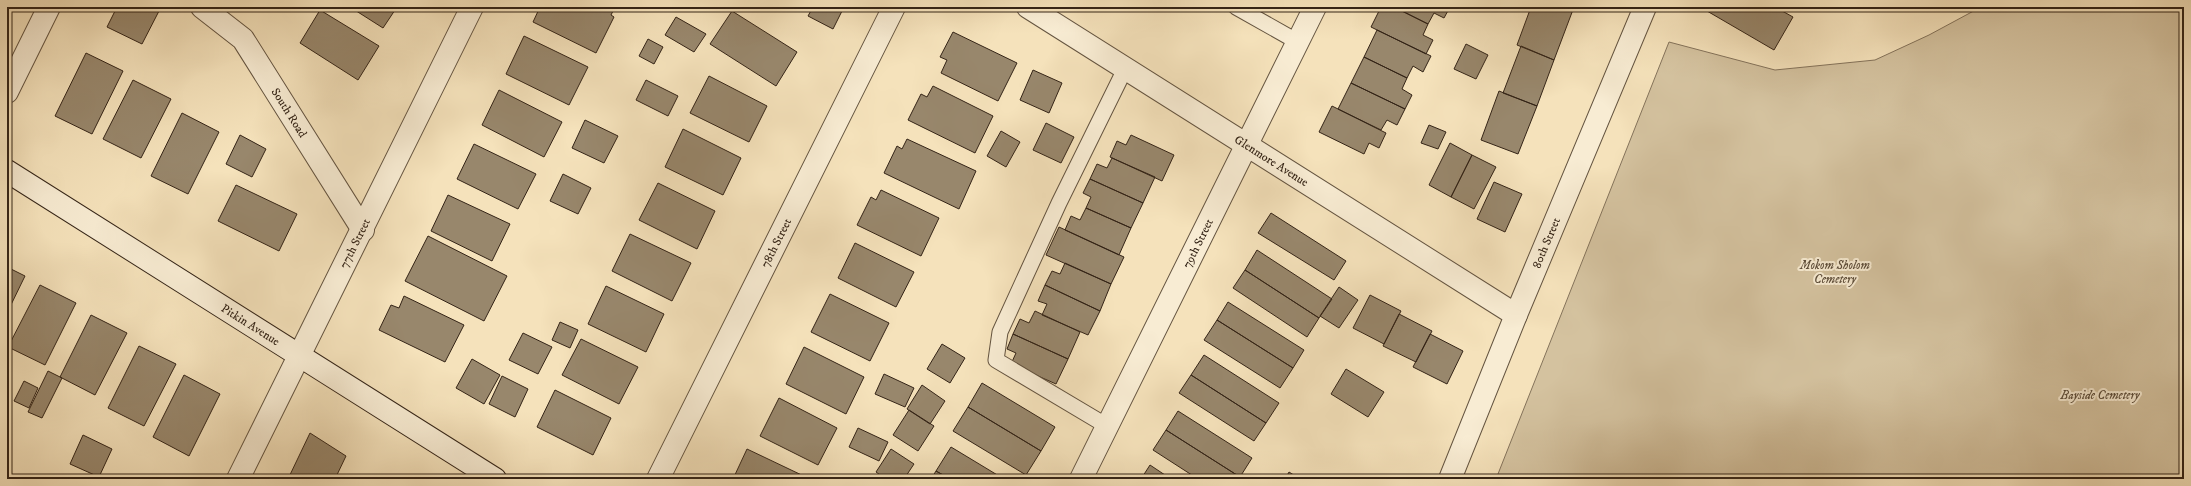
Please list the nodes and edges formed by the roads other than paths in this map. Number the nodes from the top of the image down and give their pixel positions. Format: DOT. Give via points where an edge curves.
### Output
graph roads {
  1 [pos="49,7"];
  2 [pos="202,7"];
  3 [pos="472,7"];
  4 [pos="894,7"];
  5 [pos="1028,7"];
  6 [pos="1236,7"];
  7 [pos="1315,7"];
  8 [pos="1645,7"];
  9 [pos="1298,42"];
  10 [pos="1125,69"];
  11 [pos="7,92"];
  12 [pos="1247,146"];
  13 [pos="7,171"];
  14 [pos="363,230"];
  15 [pos="1516,315"];
  16 [pos="299,355"];
  17 [pos="1107,426"];
  18 [pos="238,479"];
  19 [pos="495,479"];
  20 [pos="658,479"];
  21 [pos="1081,479"];
  22 [pos="1450,479"];
  1 -- 11 [label="street"];
  2 -- 14 [label="street, South Road" via="243,40"];
  3 -- 14 [label="street, 77th Street"];
  4 -- 20 [label="street, 78th Street"];
  5 -- 10 [label="street, Glenmore Avenue"];
  6 -- 9 [label="lane"];
  7 -- 9 [label="street, 79th Street"];
  8 -- 15 [label="street, 80th Street"];
  9 -- 12 [label="street, 79th Street"];
  10 -- 12 [label="street, Glenmore Avenue"];
  10 -- 17 [label="lane" via="1059,203 1000,332 996,360"];
  12 -- 15 [label="street, Glenmore Avenue"];
  12 -- 17 [label="street, 79th Street"];
  13 -- 16 [label="street, Pitkin Avenue"];
  14 -- 16 [label="street, 77th Street"];
  15 -- 22 [label="street, 80th Street"];
  16 -- 18 [label="street, 77th Street"];
  16 -- 19 [label="street, Pitkin Avenue"];
  17 -- 21 [label="street, 79th Street"];
}
